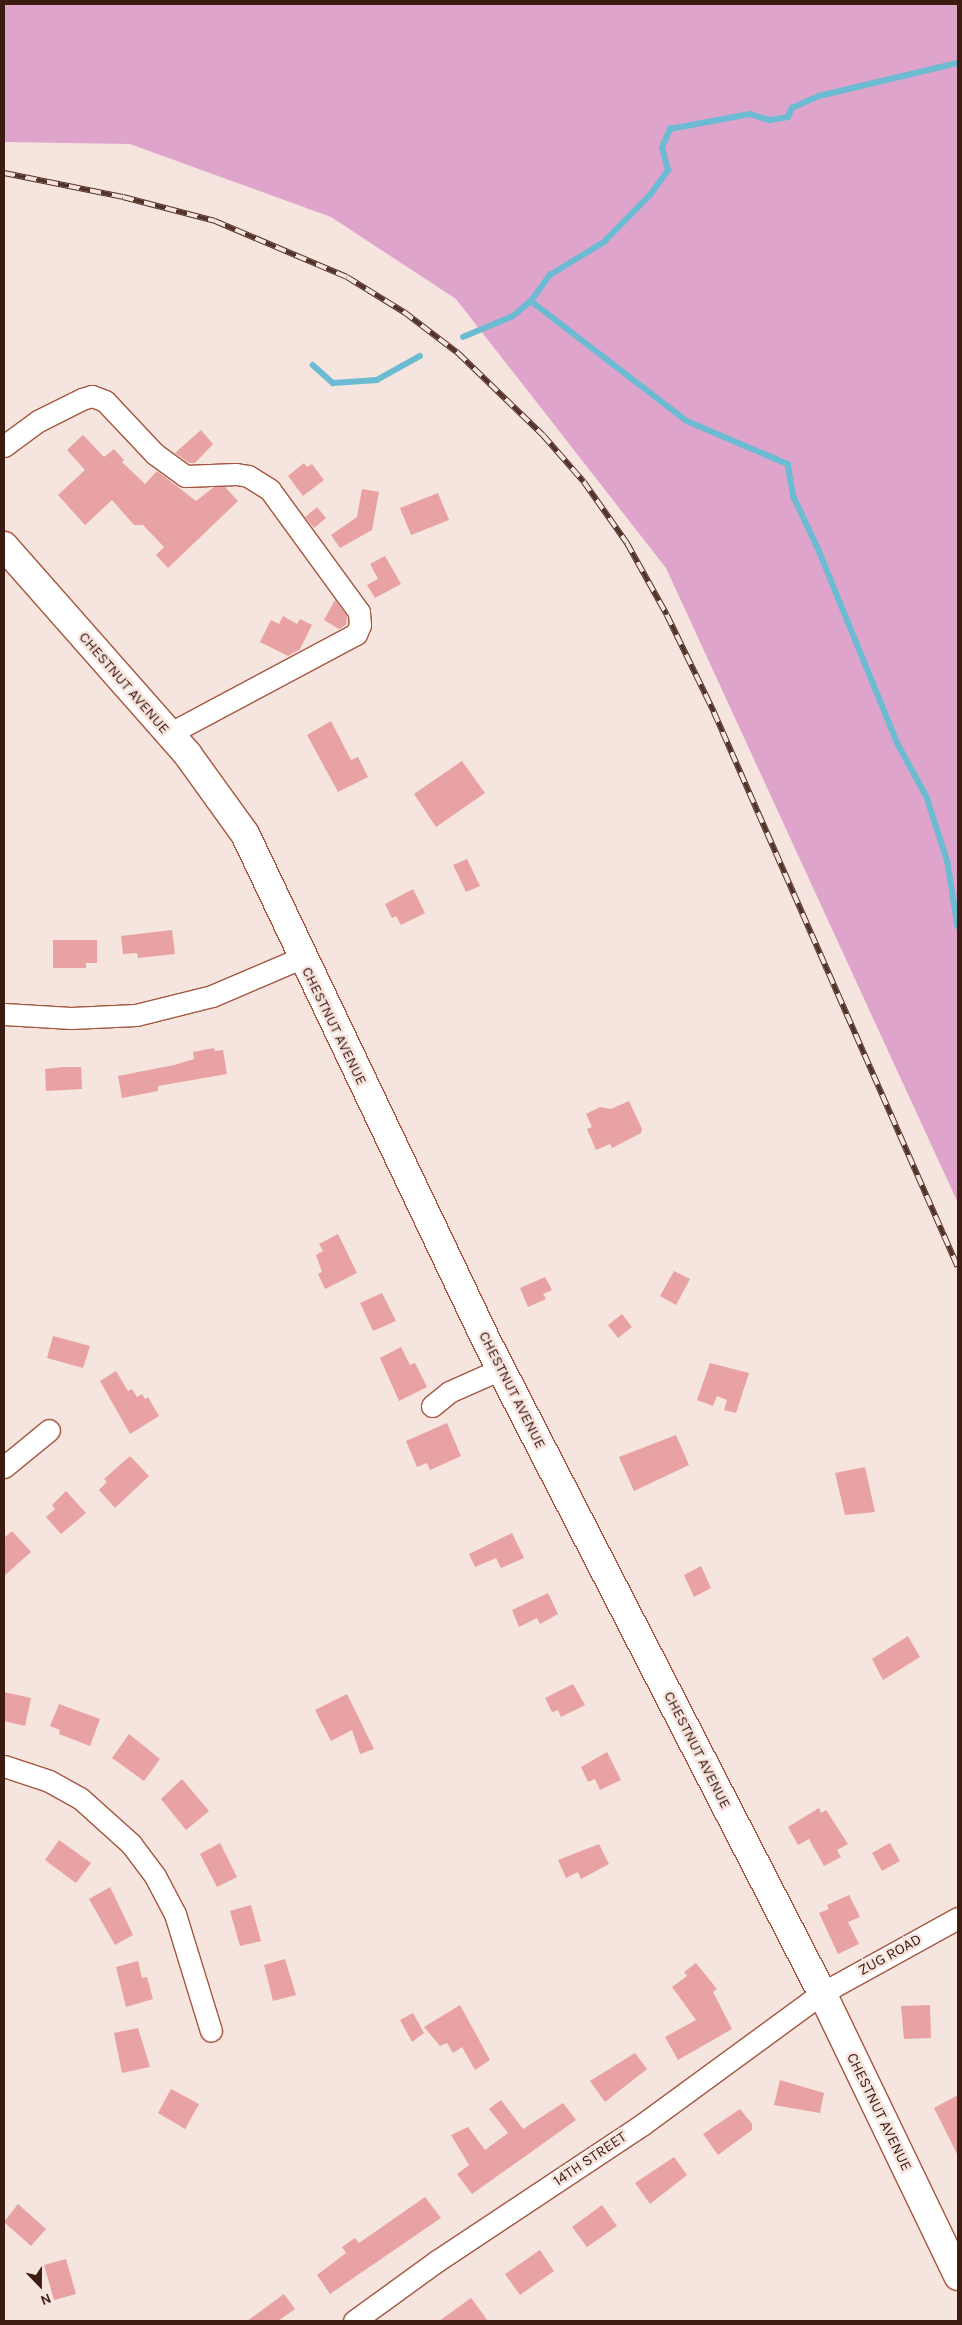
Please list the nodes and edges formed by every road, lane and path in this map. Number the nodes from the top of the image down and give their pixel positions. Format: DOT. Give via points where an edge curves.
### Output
graph roads {
  1 [pos="4,446"];
  2 [pos="4,546"];
  3 [pos="169,734"];
  4 [pos="301,958"];
  5 [pos="4,1014"];
  6 [pos="501,1369"];
  7 [pos="432,1406"];
  8 [pos="49,1430"];
  9 [pos="4,1467"];
  10 [pos="4,1766"];
  11 [pos="958,1918"];
  12 [pos="822,1993"];
  13 [pos="211,2031"];
  14 [pos="958,2276"];
  15 [pos="354,2321"];
  1 -- 3 [label="street" via="38,421 82,399 92,396 105,401 155,454 185,476 236,474 265,486 359,612 360,625 356,634"];
  2 -- 3 [label="street, CHESTNUT AVENUE"];
  3 -- 4 [label="street, CHESTNUT AVENUE" via="223,800 245,834"];
  4 -- 5 [label="street" via="212,996 136,1015 71,1018"];
  4 -- 6 [label="street, CHESTNUT AVENUE"];
  6 -- 7 [label="street" via="449,1392"];
  6 -- 12 [label="street, CHESTNUT AVENUE"];
  8 -- 9 [label="street"];
  10 -- 13 [label="street" via="49,1781 80,1798 131,1844 155,1876 175,1914"];
  11 -- 12 [label="street, ZUG ROAD"];
  12 -- 14 [label="street, CHESTNUT AVENUE"];
  12 -- 15 [label="street, 14TH STREET" via="643,2124 437,2261"];
}
